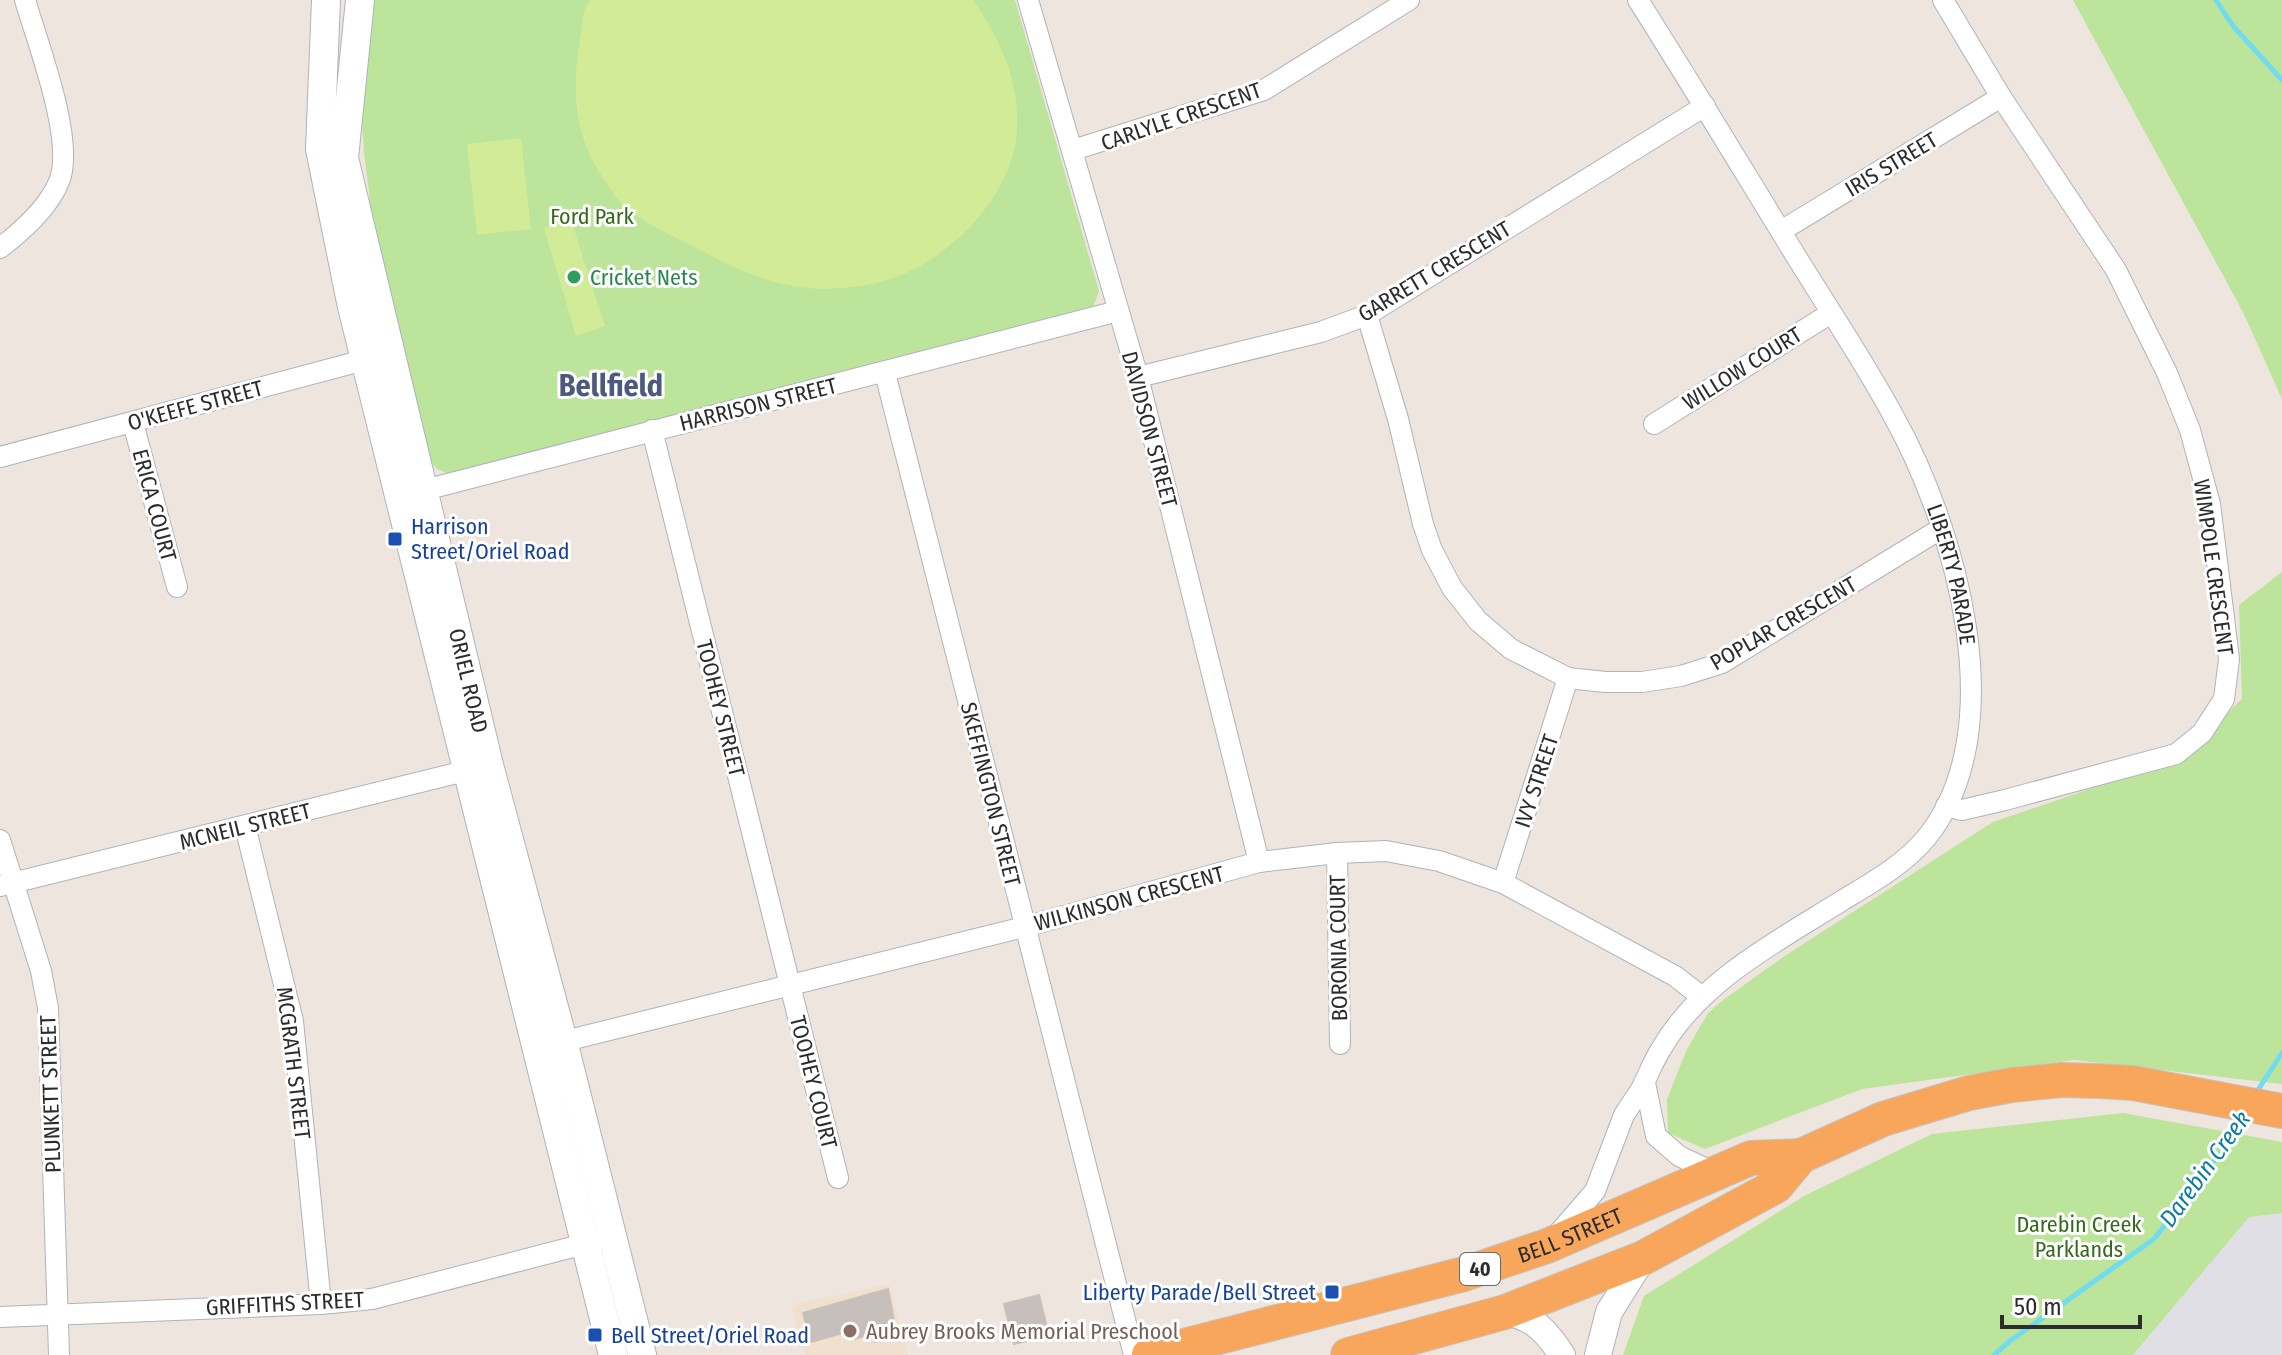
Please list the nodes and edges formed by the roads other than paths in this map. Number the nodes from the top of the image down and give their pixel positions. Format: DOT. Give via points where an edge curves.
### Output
graph roads {
  1 [pos="25,0"];
  2 [pos="326,0"];
  3 [pos="360,0"];
  4 [pos="1028,0"];
  5 [pos="1409,0"];
  6 [pos="1638,0"];
  7 [pos="1943,0"];
  8 [pos="2001,97"];
  9 [pos="1705,106"];
  10 [pos="1073,150"];
  11 [pos="1781,231"];
  12 [pos="0,248"];
  13 [pos="1118,311"];
  14 [pos="1831,313"];
  15 [pos="1367,315"];
  16 [pos="378,356"];
  17 [pos="885,373"];
  18 [pos="1138,377"];
  19 [pos="133,423"];
  20 [pos="1654,424"];
  21 [pos="652,430"];
  22 [pos="0,457"];
  23 [pos="410,493"];
  24 [pos="1942,528"];
  25 [pos="177,587"];
  26 [pos="1568,678"];
  27 [pos="478,767"];
  28 [pos="1946,806"];
  29 [pos="245,826"];
  30 [pos="0,840"];
  31 [pos="1337,853"];
  32 [pos="1259,862"];
  33 [pos="1503,883"];
  34 [pos="7,885"];
  35 [pos="1024,927"];
  36 [pos="791,986"];
  37 [pos="1702,997"];
  38 [pos="563,1041"];
  39 [pos="1340,1044"];
  40 [pos="535,1050"];
  41 [pos="1643,1085"];
  42 [pos="2282,1111"];
  43 [pos="1801,1156"];
  44 [pos="1717,1174"];
  45 [pos="838,1178"];
  46 [pos="598,1241"];
  47 [pos="1547,1246"];
  48 [pos="1643,1258"];
  49 [pos="1354,1302"];
  50 [pos="321,1304"];
  51 [pos="1505,1312"];
  52 [pos="56,1314"];
  53 [pos="0,1317"];
  54 [pos="1355,1353"];
  55 [pos="59,1355"];
  56 [pos="613,1355"];
  57 [pos="642,1355"];
  58 [pos="1134,1355"];
  59 [pos="1149,1355"];
  60 [pos="1562,1355"];
  61 [pos="1598,1355"];
  1 -- 12 [label="street" via="65,159 59,182 39,212"];
  2 -- 16 [label="main road, ORIEL ROAD" via="320,149"];
  3 -- 16 [label="main road, ORIEL ROAD" via="344,158"];
  4 -- 10 [label="street, DAVIDSON STREET"];
  5 -- 10 [label="street, CARLYLE CRESCENT" via="1264,90"];
  6 -- 9 [label="street, LIBERTY PARADE"];
  7 -- 8 [label="street, WIMPOLE CRESCENT"];
  8 -- 11 [label="street, IRIS STREET"];
  8 -- 28 [label="street, WIMPOLE CRESCENT" via="2116,270 2167,373 2190,430 2210,504 2229,659 2224,699 2202,733 2176,754 1962,810"];
  9 -- 11 [label="street, LIBERTY PARADE"];
  9 -- 15 [label="street, GARRETT CRESCENT"];
  10 -- 13 [label="street, DAVIDSON STREET"];
  11 -- 14 [label="street, LIBERTY PARADE"];
  13 -- 17 [label="street, HARRISON STREET"];
  13 -- 18 [label="street, DAVIDSON STREET"];
  14 -- 20 [label="street, WILLOW COURT"];
  14 -- 24 [label="street, LIBERTY PARADE" via="1895,417"];
  15 -- 18 [label="street, GARRETT CRESCENT" via="1321,332"];
  15 -- 26 [label="street, POPLAR CRESCENT" via="1423,524 1452,588 1478,621 1511,649"];
  16 -- 19 [label="street, O'KEEFE STREET"];
  16 -- 23 [label="main road, ORIEL ROAD"];
  17 -- 21 [label="street, HARRISON STREET"];
  17 -- 35 [label="street, SKEFFINGTON STREET"];
  18 -- 32 [label="street, DAVIDSON STREET"];
  19 -- 22 [label="street, O'KEEFE STREET"];
  19 -- 25 [label="street, ERICA COURT"];
  21 -- 23 [label="street, HARRISON STREET"];
  21 -- 36 [label="street, TOOHEY STREET"];
  23 -- 27 [label="main road, ORIEL ROAD"];
  24 -- 26 [label="street, POPLAR CRESCENT" via="1722,663 1642,682"];
  24 -- 28 [label="street, LIBERTY PARADE" via="1960,595 1972,691 1966,752"];
  26 -- 33 [label="street, IVY STREET"];
  27 -- 29 [label="street, MCNEIL STREET"];
  27 -- 38 [label="main road, ORIEL ROAD"];
  27 -- 40 [label="main road, ORIEL ROAD"];
  28 -- 37 [label="street, LIBERTY PARADE" via="1927,837 1901,862 1732,971"];
  29 -- 34 [label="street, MCNEIL STREET"];
  29 -- 50 [label="street, MCGRATH STREET" via="293,1021"];
  30 -- 34 [label="street, PLUNKETT STREET"];
  31 -- 32 [label="street, WILKINSON CRESCENT"];
  31 -- 33 [label="street, WILKINSON CRESCENT" via="1386,851 1426,858"];
  31 -- 39 [label="street, BORONIA COURT"];
  32 -- 35 [label="street, WILKINSON CRESCENT"];
  33 -- 37 [label="street, WILKINSON CRESCENT" via="1675,976"];
  34 -- 52 [label="street, PLUNKETT STREET" via="41,971 48,1008"];
  35 -- 36 [label="street, WILKINSON CRESCENT"];
  35 -- 58 [label="street, SKEFFINGTON STREET"];
  36 -- 38 [label="street, WILKINSON CRESCENT"];
  36 -- 45 [label="street, TOOHEY COURT"];
  37 -- 41 [label="street, LIBERTY PARADE" via="1661,1048"];
  38 -- 40 [label="street, WILKINSON CRESCENT"];
  38 -- 46 [label="main road, ORIEL ROAD"];
  40 -- 46 [label="main road, ORIEL ROAD"];
  41 -- 44 [label="street" via="1656,1136 1679,1156"];
  41 -- 47 [label="street, LIBERTY PARADE" via="1624,1115 1595,1191"];
  42 -- 43 [label="highway, BELL STREET / 40" via="2133,1083 2062,1080 1969,1093 1883,1119"];
  43 -- 44 [label="highway, BELL STREET / 40" via="1751,1158"];
  43 -- 48 [label="highway, BELL STREET / 40" via="1776,1186"];
  44 -- 47 [label="highway, BELL STREET / 40"];
  46 -- 50 [label="street, GRIFFITHS STREET" via="372,1299"];
  46 -- 56 [label="main road, ORIEL ROAD"];
  46 -- 57 [label="main road, ORIEL ROAD"];
  47 -- 49 [label="highway, BELL STREET / 40"];
  48 -- 51 [label="highway, BELL STREET / 40"];
  48 -- 61 [label="street" via="1609,1312"];
  49 -- 54 [label="highway"];
  49 -- 59 [label="highway, BELL STREET / 40"];
  50 -- 52 [label="street, GRIFFITHS STREET"];
  51 -- 54 [label="highway, BELL STREET / 40"];
  51 -- 60 [label="street" via="1532,1320"];
  52 -- 53 [label="street, GRIFFITHS STREET"];
  52 -- 55 [label="street, PLUNKETT STREET"];
}
